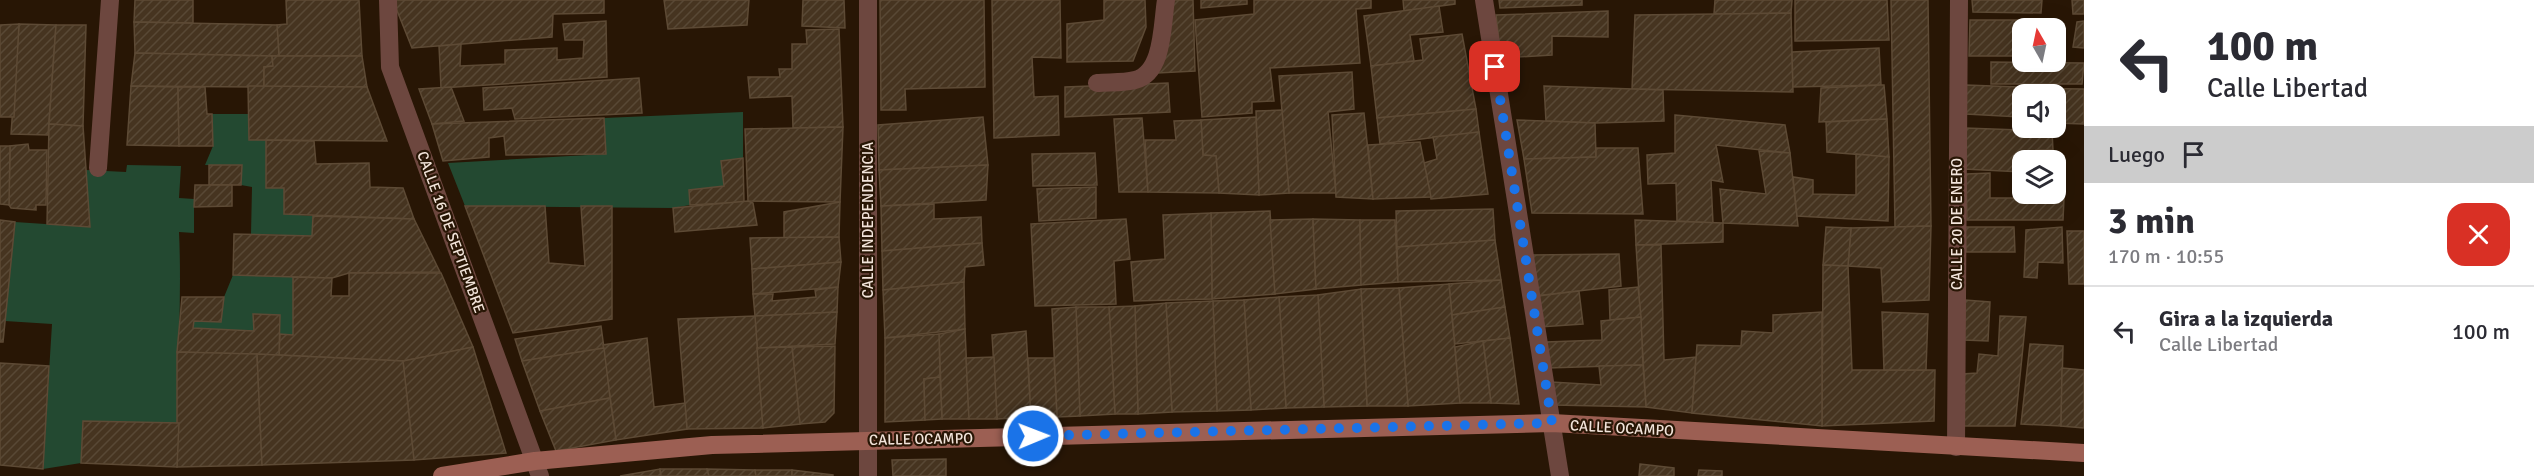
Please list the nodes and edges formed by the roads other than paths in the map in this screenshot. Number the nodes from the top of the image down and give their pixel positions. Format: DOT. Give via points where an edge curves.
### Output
graph roads {
  1 [pos="110,0"];
  2 [pos="388,0"];
  3 [pos="868,0"];
  4 [pos="1166,0"];
  5 [pos="1484,0"];
  6 [pos="1959,0"];
  7 [pos="1097,83"];
  8 [pos="98,168"];
  9 [pos="1552,423"];
  10 [pos="868,440"];
  11 [pos="1956,447"];
  12 [pos="2084,453"];
  13 [pos="538,468"];
  14 [pos="442,476"];
  15 [pos="868,476"];
  16 [pos="1560,476"];
  1 -- 8 [label="street"];
  2 -- 13 [label="street, CALLE 16 DE SEPTIEMBRE" via="390,67"];
  3 -- 10 [label="street, CALLE INDEPENDENCIA"];
  4 -- 7 [label="street" via="1157,56 1150,70 1137,80"];
  5 -- 9 [label="street"];
  6 -- 11 [label="street, CALLE 20 DE ENERO"];
  9 -- 10 [label="street, CALLE OCAMPO"];
  9 -- 11 [label="street, CALLE OCAMPO"];
  9 -- 16 [label="street"];
  10 -- 13 [label="street, CALLE OCAMPO" via="712,445"];
  10 -- 15 [label="street, CALLE INDEPENDENCIA"];
  11 -- 12 [label="street, CALLE OCAMPO"];
  13 -- 14 [label="street, CALLE OCAMPO"];
}
